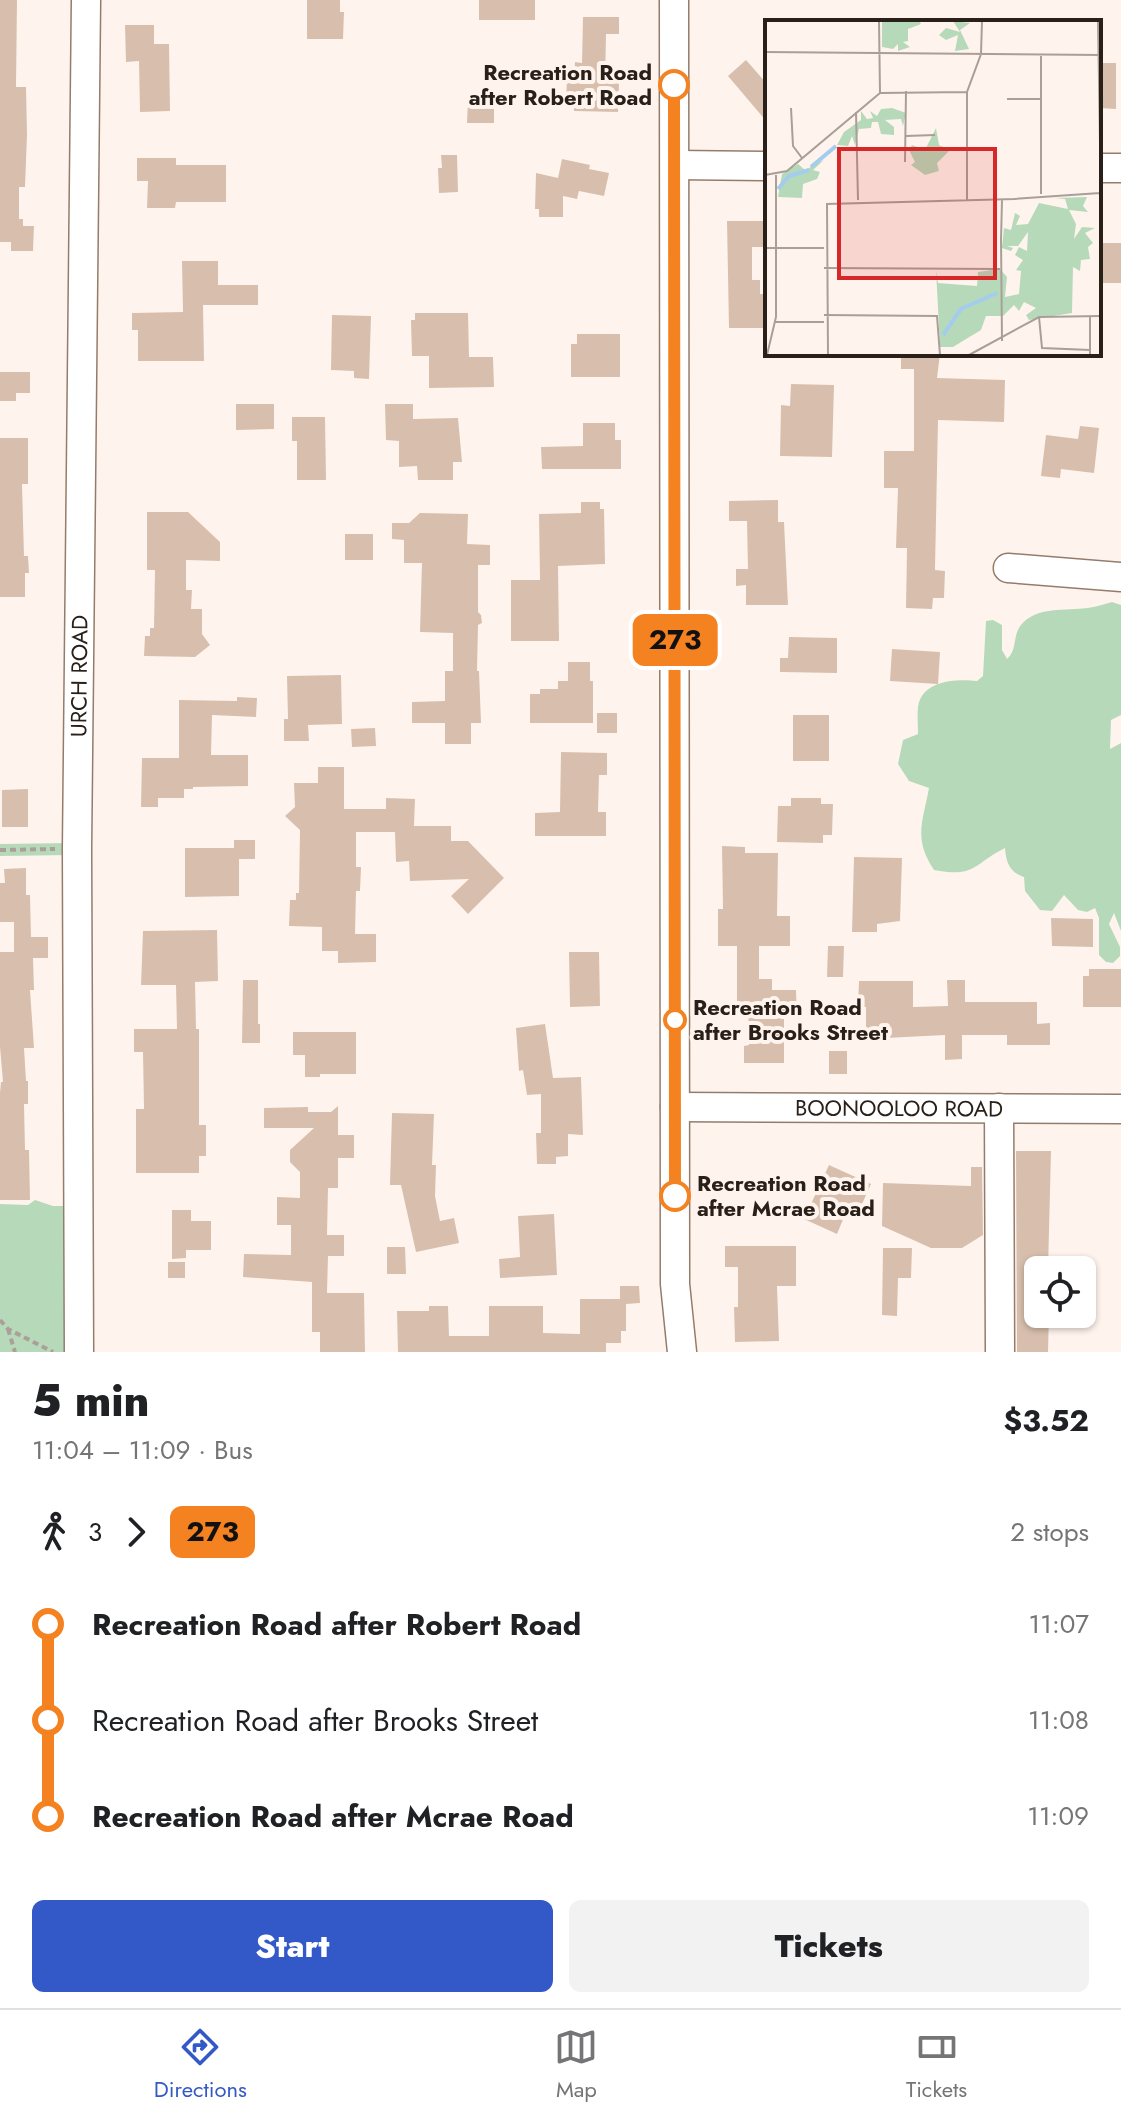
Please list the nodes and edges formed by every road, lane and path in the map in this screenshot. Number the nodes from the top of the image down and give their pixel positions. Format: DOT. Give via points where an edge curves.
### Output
graph roads {
  1 [pos="86,0"];
  2 [pos="674,0"];
  3 [pos="675,165"];
  4 [pos="765,166"];
  5 [pos="1008,568"];
  6 [pos="1121,577"];
  7 [pos="77,849"];
  8 [pos="0,850"];
  9 [pos="675,1107"];
  10 [pos="999,1108"];
  11 [pos="1121,1109"];
  12 [pos="675,1284"];
  13 [pos="0,1320"];
  14 [pos="8,1329"];
  15 [pos="15,1352"];
  16 [pos="53,1352"];
  17 [pos="79,1352"];
  18 [pos="666,1352"];
  19 [pos="682,1352"];
  20 [pos="1000,1352"];
  1 -- 7 [label="street, URCH ROAD"];
  2 -- 3 [label="street"];
  3 -- 4 [label="street"];
  3 -- 9 [label="street"];
  5 -- 6 [label="street"];
  7 -- 8 [label="path"];
  7 -- 17 [label="street, URCH ROAD"];
  9 -- 10 [label="street, BOONOOLOO ROAD"];
  9 -- 12 [label="street"];
  10 -- 11 [label="street, BOONOOLOO ROAD"];
  10 -- 20 [label="street"];
  12 -- 18 [label="street"];
  12 -- 19 [label="street"];
  13 -- 14 [label="path"];
  14 -- 15 [label="path"];
  14 -- 16 [label="path"];
}
